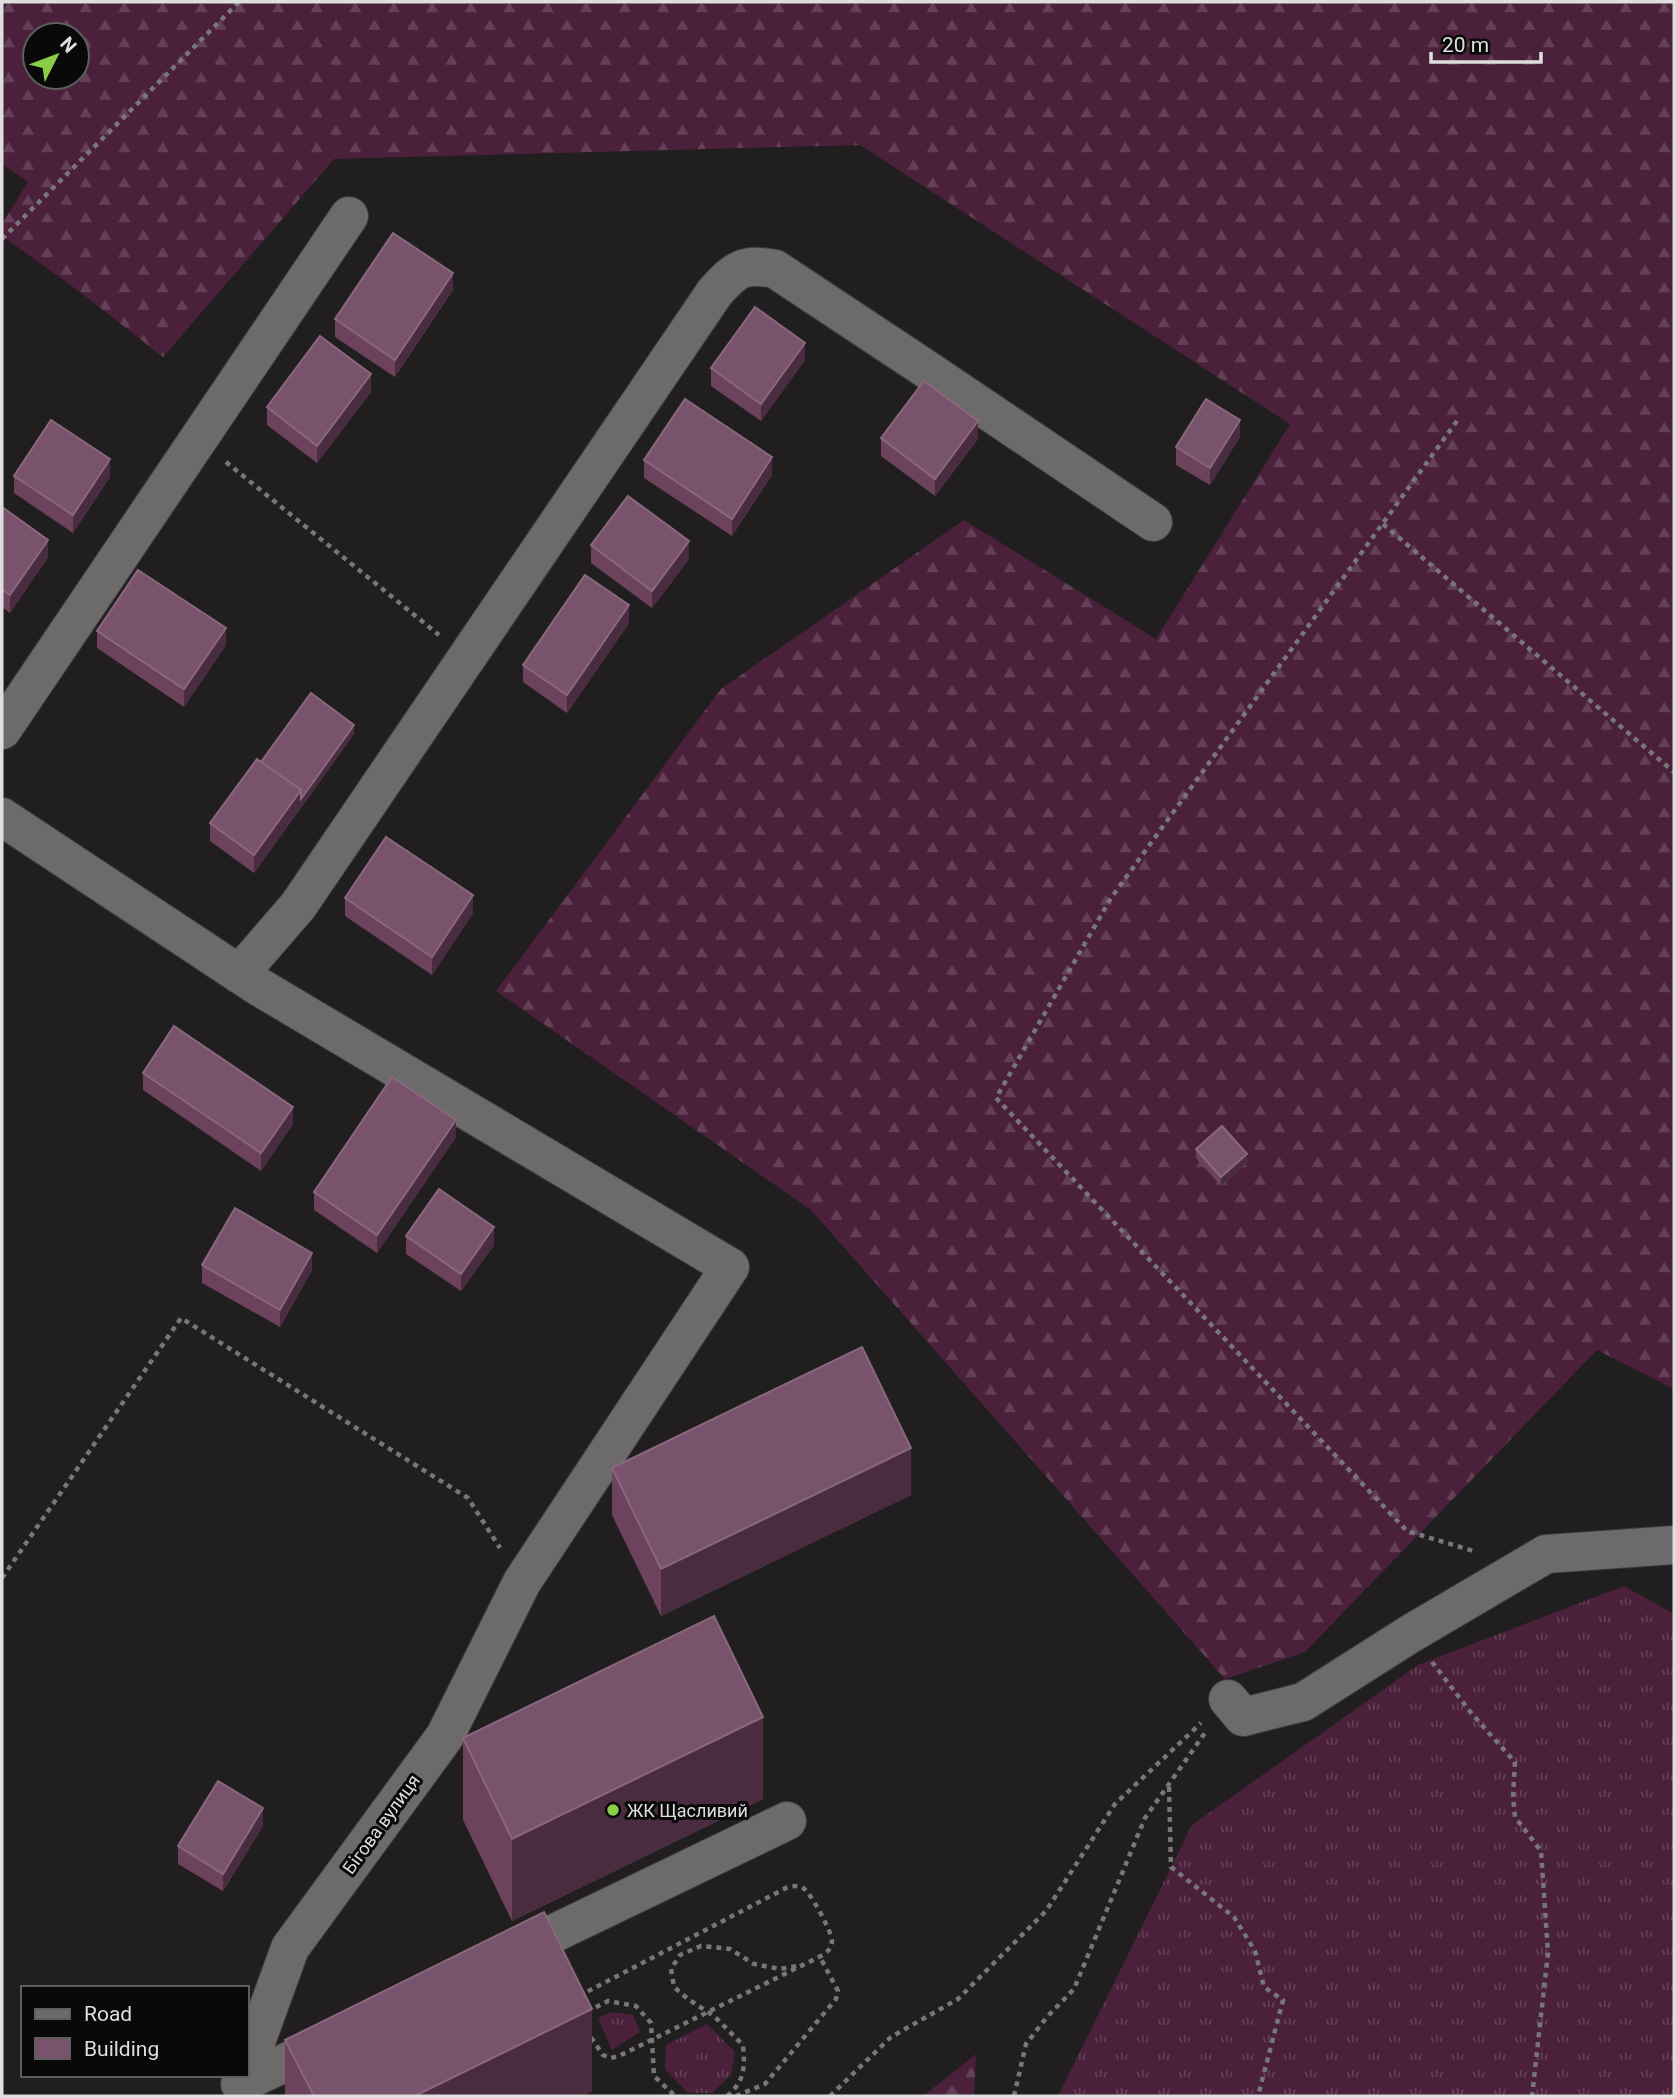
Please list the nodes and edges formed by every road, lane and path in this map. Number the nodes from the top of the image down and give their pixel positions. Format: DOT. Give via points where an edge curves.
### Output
graph roads {
  1 [pos="239,2"];
  2 [pos="349,216"];
  3 [pos="2,239"];
  4 [pos="1457,421"];
  5 [pos="198,440"];
  6 [pos="1153,523"];
  7 [pos="1383,524"];
  8 [pos="467,658"];
  9 [pos="2,730"];
  10 [pos="1674,772"];
  11 [pos="2,817"];
  12 [pos="239,974"];
  13 [pos="1674,1545"];
  14 [pos="1520,1570"];
  15 [pos="2,1577"];
  16 [pos="522,1582"];
  17 [pos="1410,1634"];
  18 [pos="1228,1699"];
  19 [pos="1169,1786"];
  20 [pos="787,1821"];
  21 [pos="820,1957"];
  22 [pos="805,1964"];
  23 [pos="477,1971"];
  24 [pos="572,1999"];
  25 [pos="708,2012"];
  26 [pos="580,2015"];
  27 [pos="365,2025"];
  28 [pos="586,2026"];
  29 [pos="652,2040"];
  30 [pos="248,2067"];
  31 [pos="243,2081"];
  32 [pos="675,2096"];
  33 [pos="727,2096"];
  34 [pos="736,2096"];
  35 [pos="830,2096"];
  36 [pos="1014,2096"];
  37 [pos="1258,2096"];
  38 [pos="1532,2096"];
  1 -- 3 [label="path"];
  2 -- 5 [label="street"];
  4 -- 7 [label="path"];
  5 -- 8 [label="path"];
  5 -- 9 [label="street"];
  6 -- 8 [label="street" via="775,269 753,265 730,275 715,292"];
  7 -- 10 [label="path"];
  7 -- 14 [label="path" via="1111,898 996,1098 1407,1531 1472,1549"];
  8 -- 12 [label="street" via="298,906"];
  11 -- 12 [label="street"];
  12 -- 16 [label="street, Бігова вулиця" via="730,1267"];
  13 -- 14 [label="street" via="1546,1555"];
  14 -- 17 [label="street"];
  15 -- 16 [label="path" via="181,1318 468,1498"];
  16 -- 30 [label="street, Бігова вулиця" via="445,1736 290,1948"];
  17 -- 18 [label="street" via="1303,1702 1243,1717"];
  17 -- 38 [label="path" via="1515,1762 1516,1817 1541,1851 1548,1953"];
  18 -- 19 [label="path"];
  18 -- 35 [label="path" via="1115,1804 1045,1911 958,1999 891,2037"];
  19 -- 36 [label="path" via="1145,1818 1074,1989 1026,2044"];
  19 -- 37 [label="path" via="1171,1867 1234,1917 1255,1951 1264,1987 1283,2000"];
  20 -- 23 [label="street"];
  21 -- 22 [label="path"];
  21 -- 24 [label="path" via="830,1949 830,1933 809,1894 795,1886"];
  21 -- 34 [label="path" via="838,1991 836,1999 765,2084"];
  22 -- 25 [label="path"];
  22 -- 25 [label="path" via="780,1969 754,1965 730,1949 701,1945 680,1955 671,1969 674,1987"];
  25 -- 29 [label="path"];
  25 -- 33 [label="path" via="743,2045 745,2071"];
  26 -- 29 [label="path" via="608,2001 636,2006 651,2022"];
  27 -- 31 [label="street"];
  28 -- 29 [label="path" via="597,2049 611,2057"];
  29 -- 32 [label="path" via="654,2076"];
}
